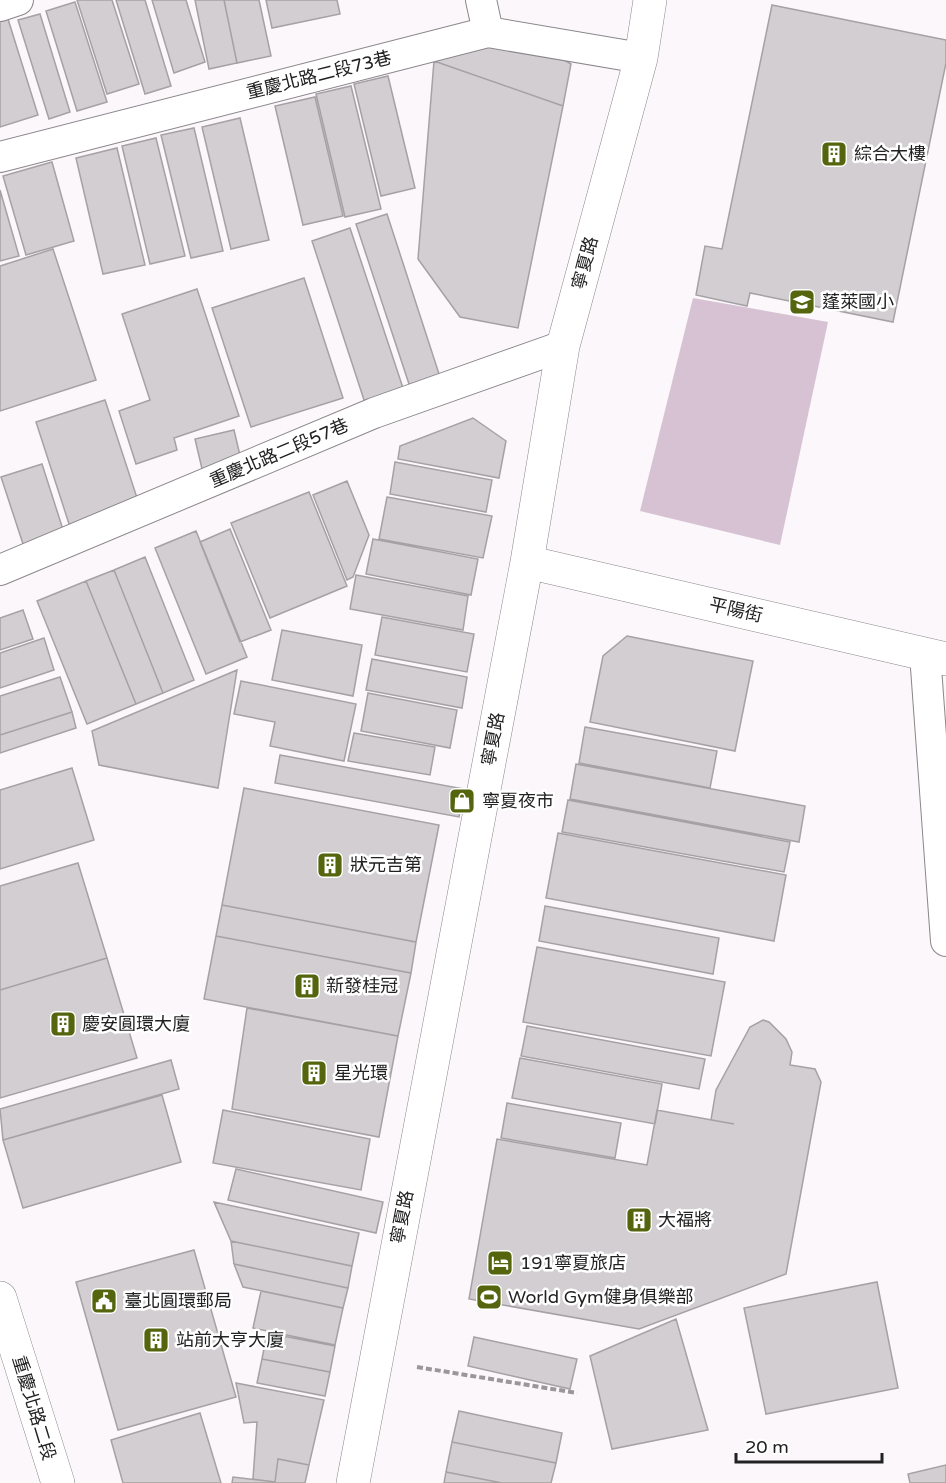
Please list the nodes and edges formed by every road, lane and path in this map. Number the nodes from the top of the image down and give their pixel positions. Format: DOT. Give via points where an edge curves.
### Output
graph roads {
  1 [pos="18,0"];
  2 [pos="482,0"];
  3 [pos="650,0"];
  4 [pos="0,6"];
  5 [pos="488,32"];
  6 [pos="641,58"];
  7 [pos="0,157"];
  8 [pos="562,346"];
  9 [pos="527,561"];
  10 [pos="0,570"];
  11 [pos="936,656"];
  12 [pos="946,941"];
  13 [pos="0,1298"];
  14 [pos="375,1360"];
  15 [pos="577,1393"];
  16 [pos="58,1483"];
  17 [pos="353,1483"];
  1 -- 4 [label="lane"];
  2 -- 5 [label="lane"];
  3 -- 6 [label="street, 寧夏路"];
  5 -- 6 [label="lane, 重慶北路二段73巷"];
  5 -- 7 [label="lane, 重慶北路二段73巷"];
  6 -- 8 [label="street, 寧夏路"];
  8 -- 9 [label="street, 寧夏路"];
  8 -- 10 [label="lane, 重慶北路二段57巷" via="374,413"];
  9 -- 11 [label="street, 平陽街"];
  9 -- 14 [label="street, 寧夏路"];
  11 -- 12 [label="lane"];
  13 -- 16 [label="street, 重慶北路二段"];
  14 -- 15 [label="path"];
  14 -- 17 [label="street, 寧夏路"];
}
